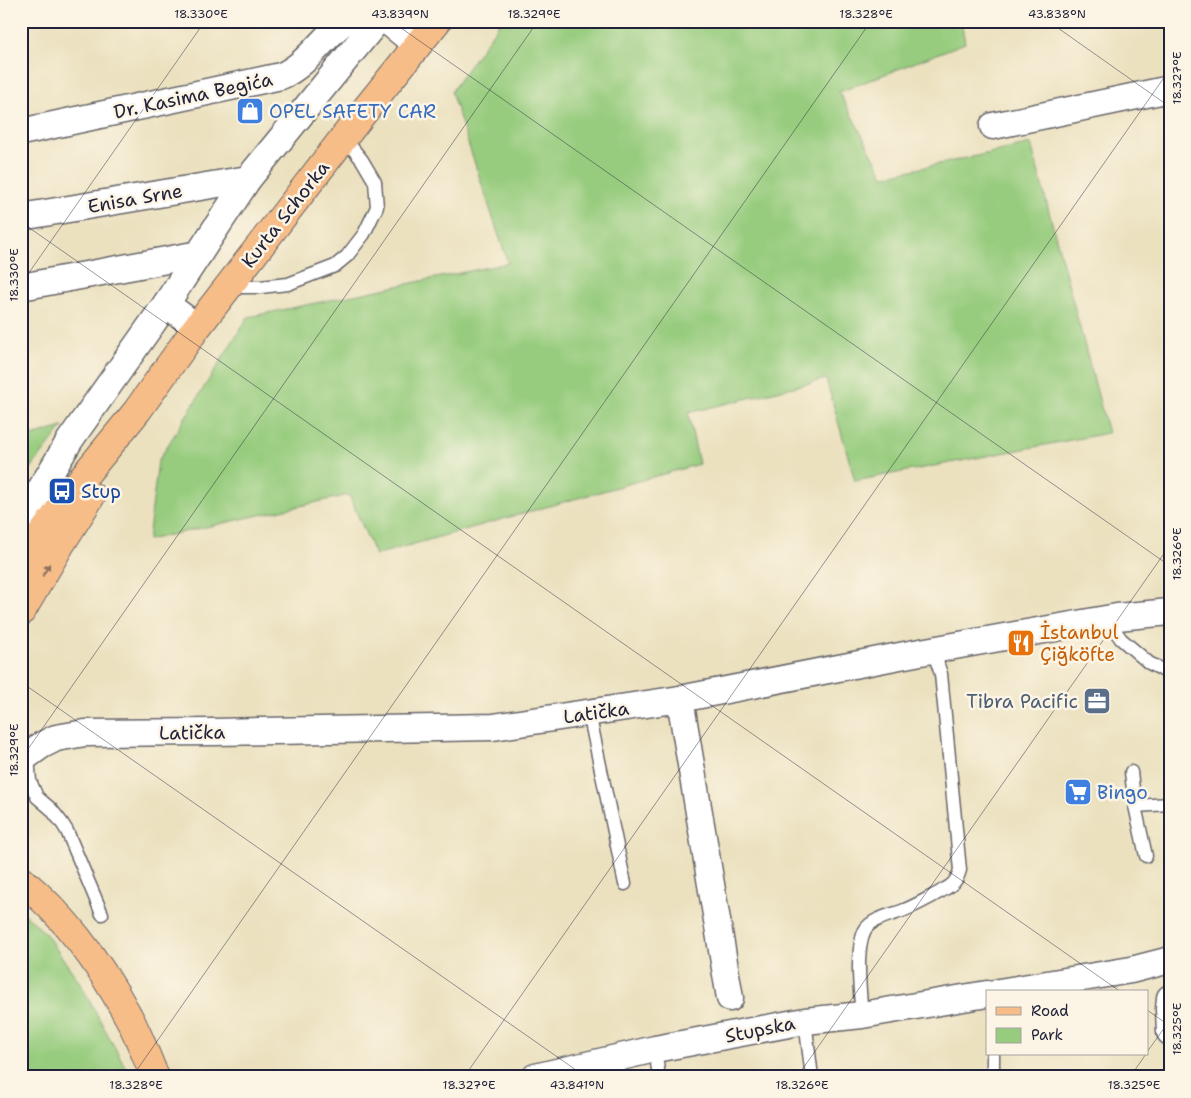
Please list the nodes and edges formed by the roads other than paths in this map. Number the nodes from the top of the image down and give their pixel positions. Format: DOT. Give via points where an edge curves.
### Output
graph roads {
  1 [pos="345,21"];
  2 [pos="377,21"];
  3 [pos="387,21"];
  4 [pos="437,21"];
  5 [pos="417,45"];
  6 [pos="1170,89"];
  7 [pos="993,126"];
  8 [pos="21,132"];
  9 [pos="344,138"];
  10 [pos="248,179"];
  11 [pos="21,217"];
  12 [pos="199,254"];
  13 [pos="21,287"];
  14 [pos="228,288"];
  15 [pos="166,304"];
  16 [pos="197,327"];
  17 [pos="137,411"];
  18 [pos="21,518"];
  19 [pos="21,564"];
  20 [pos="21,612"];
  21 [pos="1170,612"];
  22 [pos="1117,617"];
  23 [pos="933,650"];
  24 [pos="1170,675"];
  25 [pos="680,699"];
  26 [pos="589,713"];
  27 [pos="25,758"];
  28 [pos="1131,772"];
  29 [pos="1170,804"];
  30 [pos="1135,806"];
  31 [pos="1146,856"];
  32 [pos="625,884"];
  33 [pos="27,886"];
  34 [pos="102,914"];
  35 [pos="1170,960"];
  36 [pos="1011,990"];
  37 [pos="986,994"];
  38 [pos="730,998"];
  39 [pos="1170,998"];
  40 [pos="862,1015"];
  41 [pos="805,1020"];
  42 [pos="1170,1032"];
  43 [pos="655,1049"];
  44 [pos="993,1056"];
  45 [pos="155,1077"];
  46 [pos="535,1077"];
  47 [pos="659,1077"];
  48 [pos="812,1077"];
  49 [pos="993,1077"];
  1 -- 8 [label="street, Dr. Kasima Begića" via="309,56 281,76"];
  2 -- 10 [label="street"];
  3 -- 5 [label="street"];
  4 -- 5 [label="main road, Kurta Schorka"];
  5 -- 9 [label="main road, Kurta Schorka"];
  6 -- 7 [label="street"];
  9 -- 14 [label="main road, Kurta Schorka"];
  9 -- 14 [label="lane" via="375,182 377,207 359,241 336,266 288,284"];
  10 -- 11 [label="street, Enisa Srne"];
  10 -- 12 [label="street"];
  12 -- 13 [label="street"];
  12 -- 15 [label="street"];
  14 -- 16 [label="main road, Kurta Schorka"];
  15 -- 16 [label="street"];
  15 -- 18 [label="street" via="70,440"];
  16 -- 17 [label="main road, Kurta Schorka"];
  17 -- 19 [label="main road, Kurta Schorka" via="84,476"];
  20 -- 17 [label="main road, Kurta Schorka, one-way" via="97,486"];
  21 -- 22 [label="street, Latička"];
  22 -- 23 [label="street, Latička"];
  22 -- 24 [label="lane" via="1116,632 1121,639 1149,663"];
  23 -- 25 [label="street, Latička"];
  23 -- 40 [label="lane" via="941,674 960,870 950,886 866,928 860,949"];
  25 -- 26 [label="street, Latička"];
  25 -- 38 [label="street"];
  26 -- 27 [label="street, Latička" via="494,727 86,733 56,738"];
  26 -- 32 [label="lane"];
  27 -- 34 [label="lane" via="37,797 51,809 67,831"];
  28 -- 30 [label="lane"];
  29 -- 30 [label="lane"];
  30 -- 31 [label="lane"];
  33 -- 45 [label="main road" via="71,930 100,968 128,1015"];
  35 -- 36 [label="street" via="1131,970"];
  37 -- 40 [label="street, Stupska"];
  39 -- 42 [label="street"];
  40 -- 41 [label="street, Stupska"];
  41 -- 43 [label="street, Stupska"];
  41 -- 48 [label="lane"];
  43 -- 46 [label="street, Stupska"];
  43 -- 47 [label="lane"];
  44 -- 49 [label="lane"];
}
